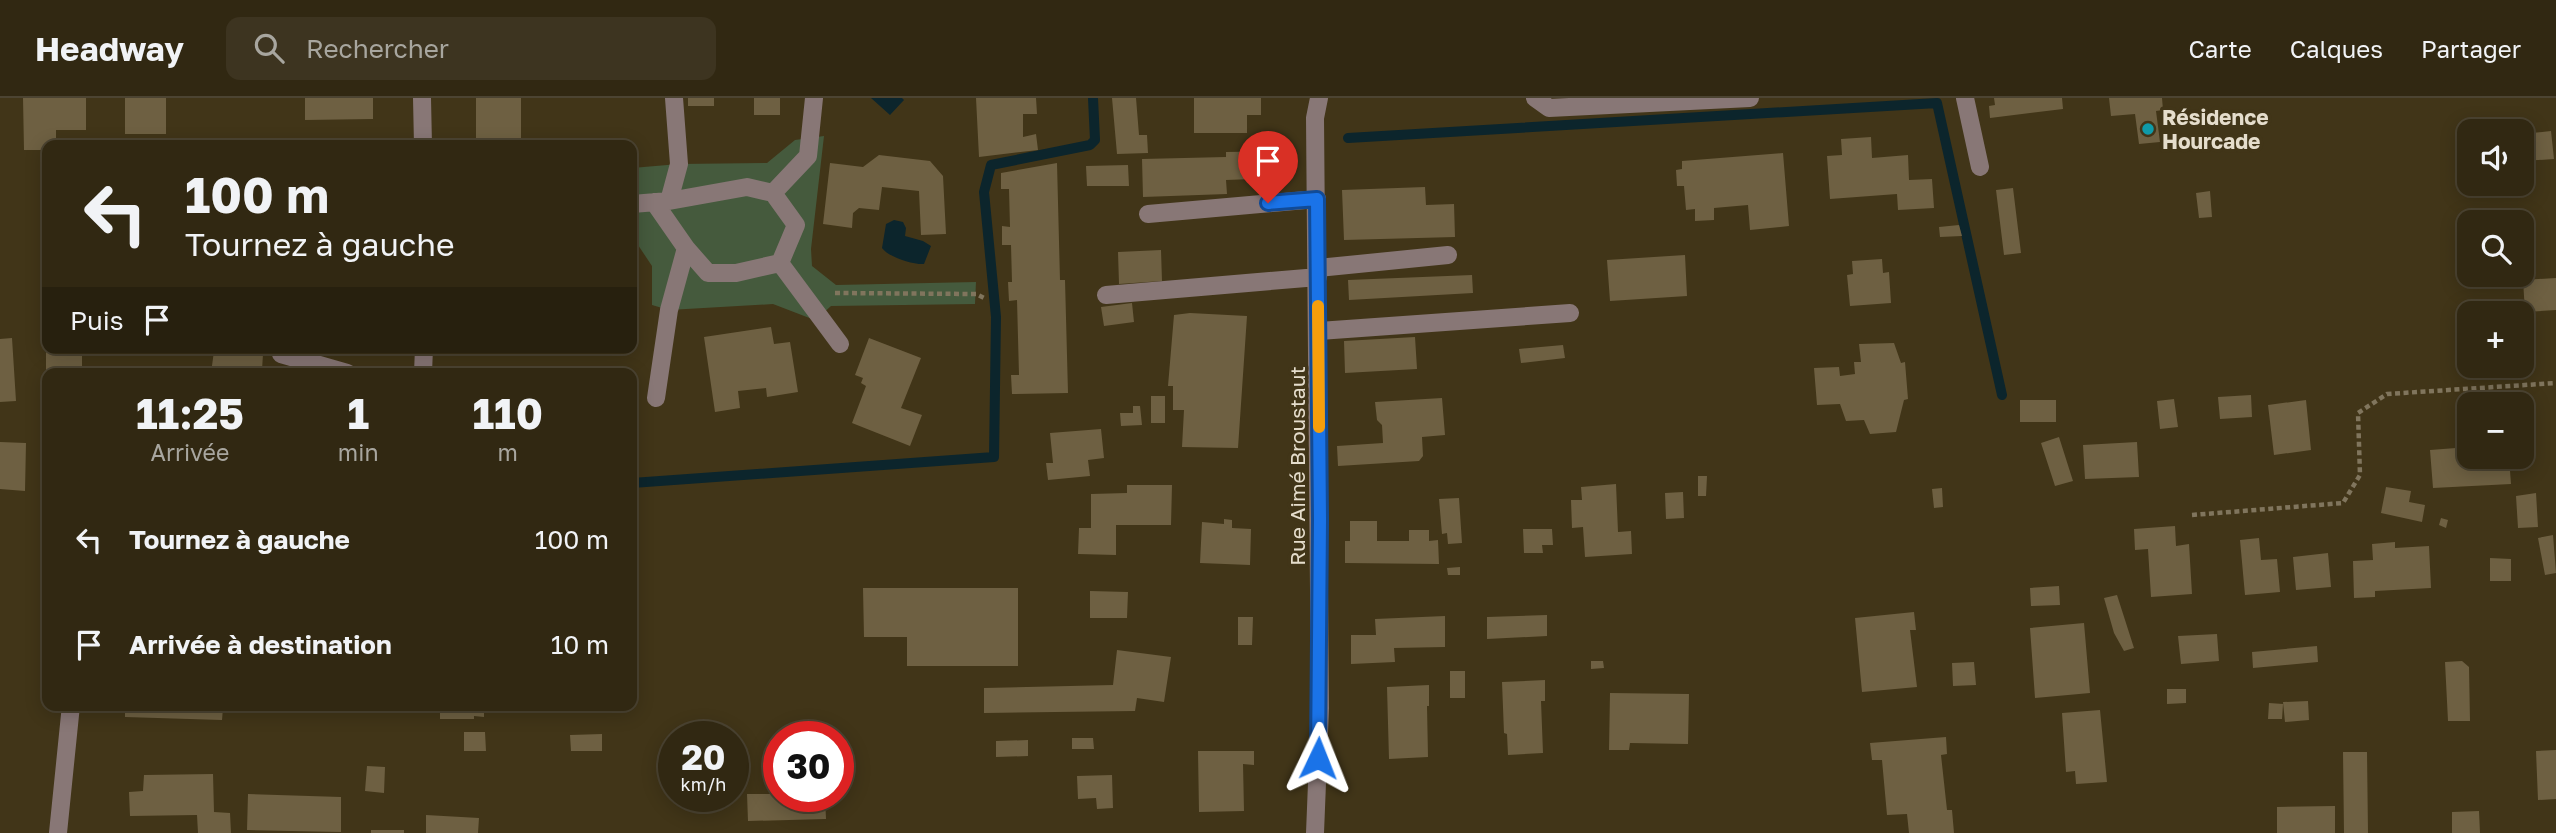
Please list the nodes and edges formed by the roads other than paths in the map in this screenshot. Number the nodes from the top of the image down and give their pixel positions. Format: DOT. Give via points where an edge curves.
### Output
graph roads {
  1 [pos="422,98"];
  2 [pos="674,98"];
  3 [pos="814,98"];
  4 [pos="1318,98"];
  5 [pos="1535,98"];
  6 [pos="1750,98"];
  7 [pos="1965,98"];
  8 [pos="423,140"];
  9 [pos="1980,167"];
  10 [pos="773,193"];
  11 [pos="1317,199"];
  12 [pos="662,202"];
  13 [pos="637,204"];
  14 [pos="1148,214"];
  15 [pos="686,248"];
  16 [pos="1448,255"];
  17 [pos="780,263"];
  18 [pos="1318,272"];
  19 [pos="1106,295"];
  20 [pos="1570,313"];
  21 [pos="1319,331"];
  22 [pos="840,344"];
  23 [pos="281,354"];
  24 [pos="330,368"];
  25 [pos="656,398"];
  26 [pos="70,711"];
  27 [pos="58,833"];
  28 [pos="1315,833"];
  1 -- 8 [label="street"];
  2 -- 12 [label="street" via="678,164"];
  3 -- 10 [label="street" via="808,156"];
  4 -- 11 [label="street, Rue Aimé Broustaut"];
  5 -- 6 [label="street" via="1549,108"];
  7 -- 9 [label="street"];
  10 -- 12 [label="street" via="747,187"];
  10 -- 17 [label="street" via="796,225"];
  11 -- 14 [label="street"];
  11 -- 18 [label="street, Rue Aimé Broustaut"];
  12 -- 13 [label="street"];
  12 -- 15 [label="street"];
  15 -- 17 [label="street" via="708,272 736,273"];
  15 -- 25 [label="street" via="669,310"];
  16 -- 18 [label="street"];
  17 -- 22 [label="street"];
  18 -- 19 [label="street"];
  18 -- 21 [label="street, Rue Aimé Broustaut"];
  20 -- 21 [label="street"];
  21 -- 28 [label="street, Rue Aimé Broustaut" via="1320,708"];
  23 -- 24 [label="street"];
  26 -- 27 [label="street"];
}
